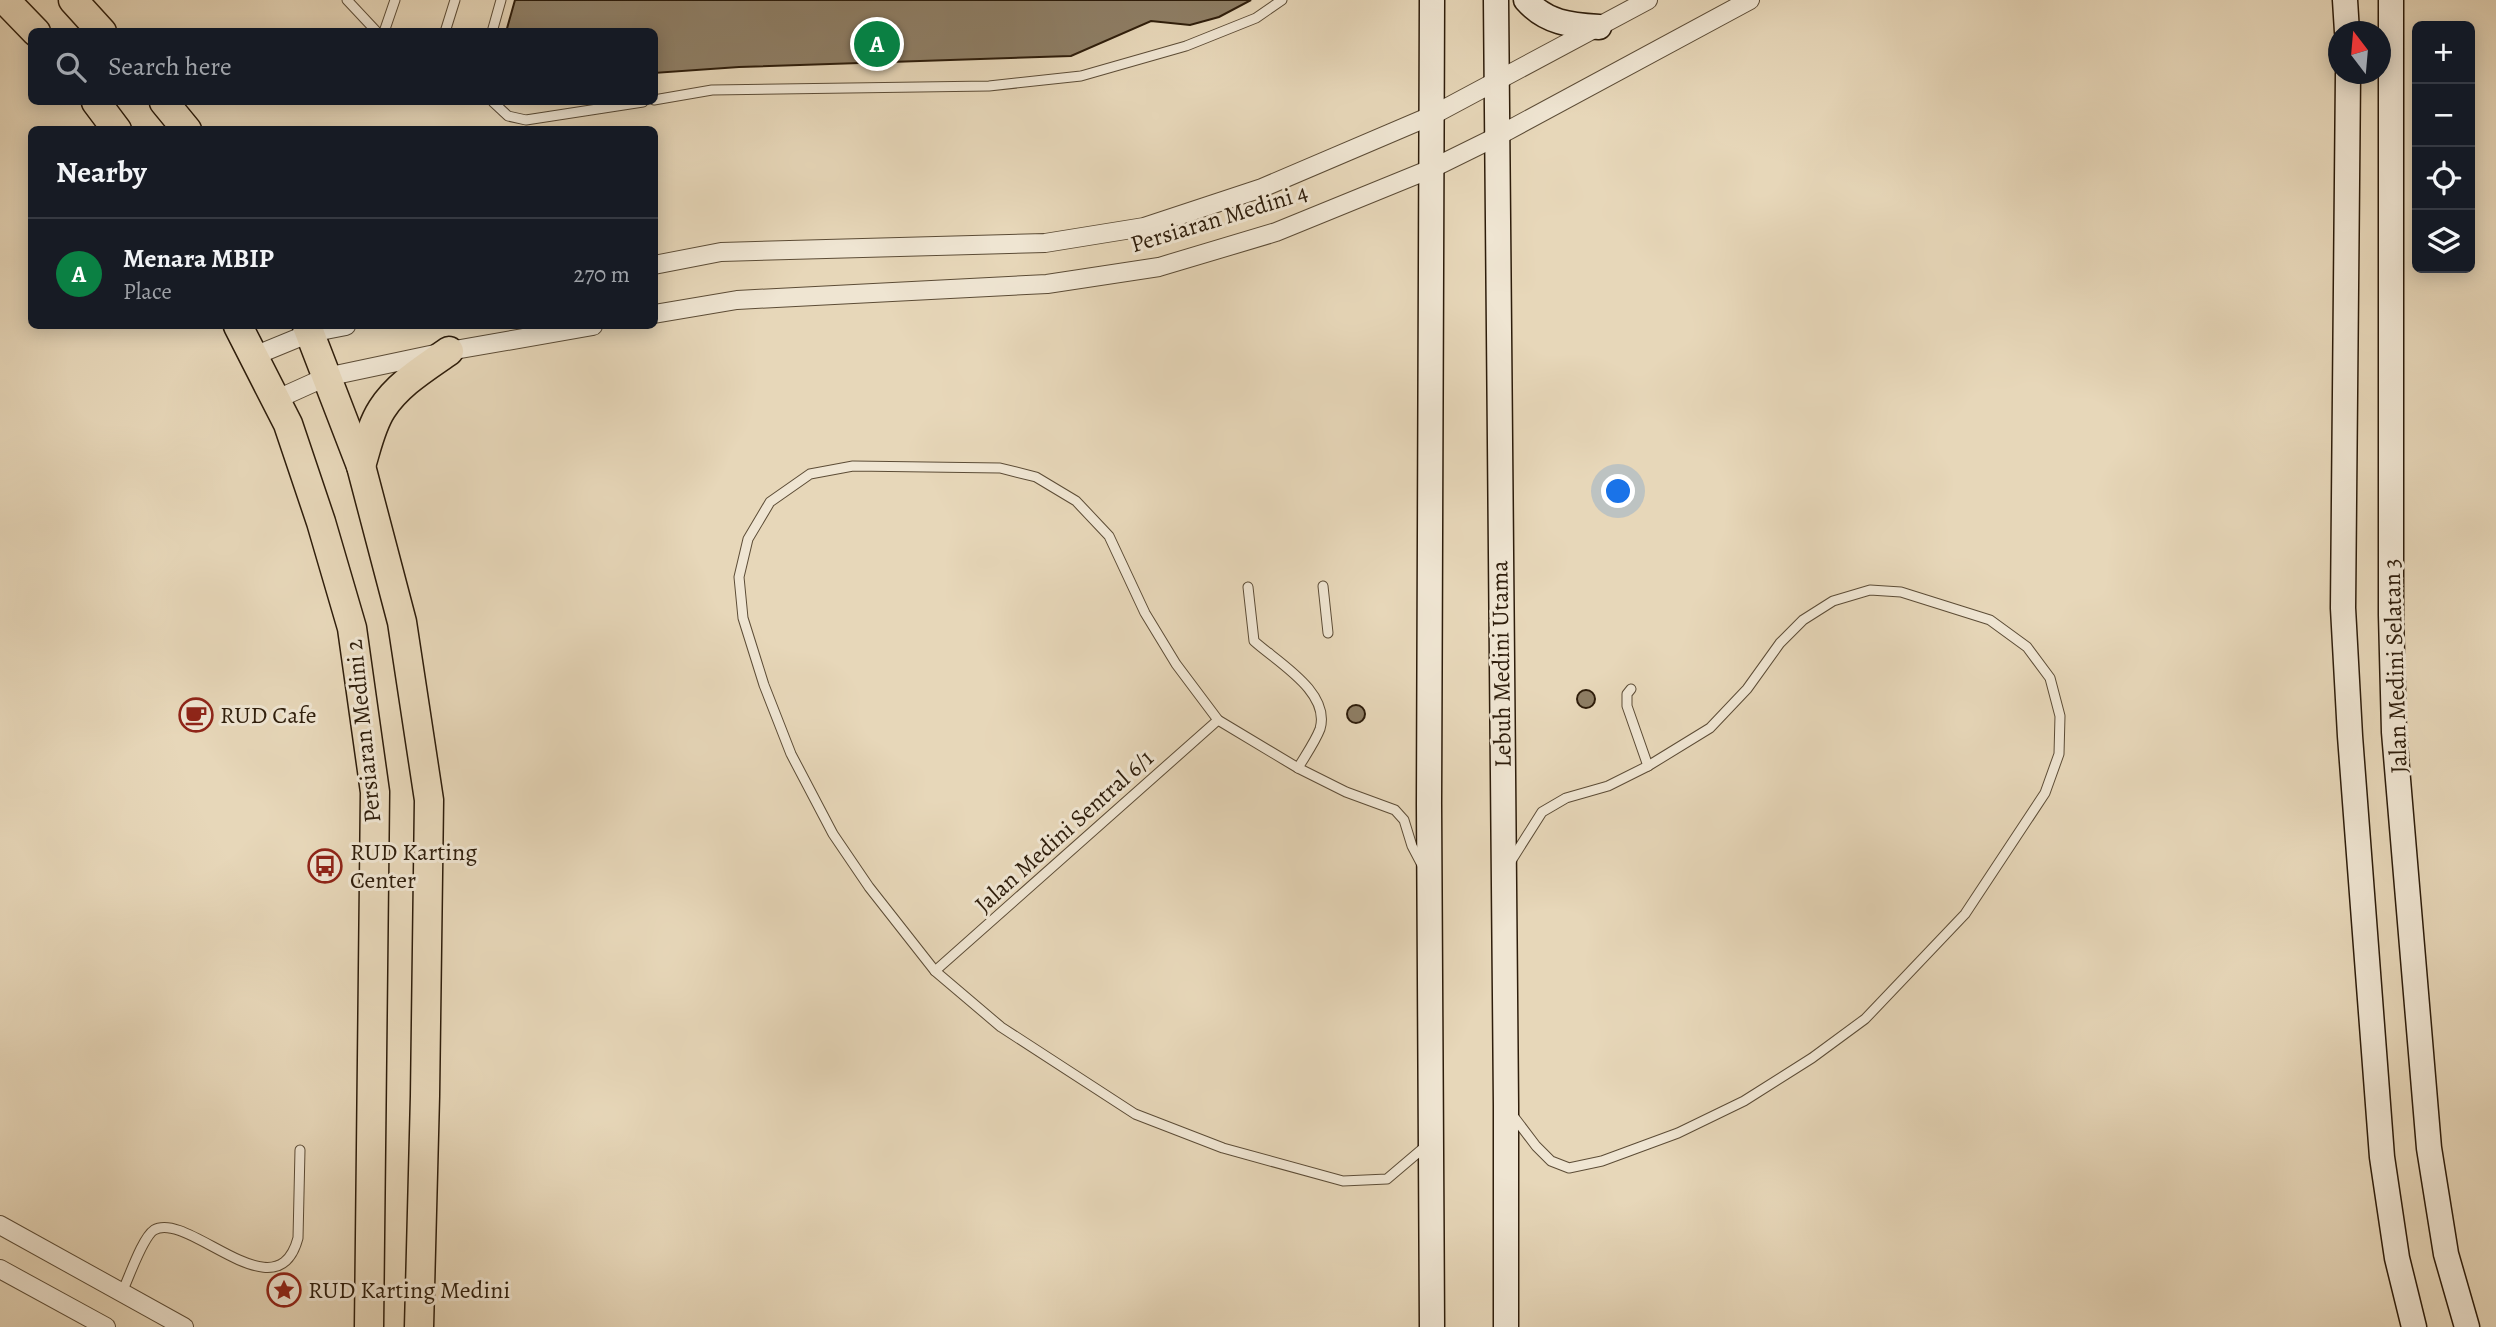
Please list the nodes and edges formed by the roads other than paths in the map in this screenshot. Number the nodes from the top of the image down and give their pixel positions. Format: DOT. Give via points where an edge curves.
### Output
graph roads {
  1 [pos="5,0"];
  2 [pos="72,0"];
  3 [pos="347,0"];
  4 [pos="394,0"];
  5 [pos="455,0"];
  6 [pos="501,0"];
  7 [pos="1282,0"];
  8 [pos="1432,0"];
  9 [pos="1496,0"];
  10 [pos="1526,0"];
  11 [pos="1648,0"];
  12 [pos="1749,0"];
  13 [pos="2345,0"];
  14 [pos="2391,0"];
  15 [pos="2346,21"];
  16 [pos="1599,27"];
  17 [pos="32,28"];
  18 [pos="98,28"];
  19 [pos="373,28"];
  20 [pos="385,28"];
  21 [pos="447,28"];
  22 [pos="493,28"];
  23 [pos="1496,80"];
  24 [pos="2348,84"];
  25 [pos="658,99"];
  26 [pos="98,105"];
  27 [pos="166,105"];
  28 [pos="496,105"];
  29 [pos="624,105"];
  30 [pos="1433,115"];
  31 [pos="114,126"];
  32 [pos="184,126"];
  33 [pos="1496,137"];
  34 [pos="1433,167"];
  35 [pos="658,264"];
  36 [pos="658,313"];
  37 [pos="240,329"];
  38 [pos="309,329"];
  39 [pos="576,329"];
  40 [pos="449,351"];
  41 [pos="254,356"];
  42 [pos="326,377"];
  43 [pos="275,400"];
  44 [pos="361,466"];
  45 [pos="1323,586"];
  46 [pos="1248,587"];
  47 [pos="1328,633"];
  48 [pos="1631,689"];
  49 [pos="1218,720"];
  50 [pos="1648,766"];
  51 [pos="1298,768"];
  52 [pos="1503,874"];
  53 [pos="1429,879"];
  54 [pos="935,971"];
  55 [pos="1506,1106"];
  56 [pos="1430,1143"];
  57 [pos="300,1150"];
  58 [pos="0,1225"];
  59 [pos="0,1269"];
  60 [pos="371,1281"];
  61 [pos="122,1293"];
  62 [pos="106,1327"];
  63 [pos="184,1327"];
  64 [pos="347,1327"];
  65 [pos="369,1327"];
  66 [pos="419,1327"];
  67 [pos="1432,1327"];
  68 [pos="1506,1327"];
  69 [pos="2414,1327"];
  70 [pos="2467,1327"];
  1 -- 17 [label="main road"];
  2 -- 18 [label="main road"];
  3 -- 19 [label="lane"];
  4 -- 20 [label="lane"];
  5 -- 21 [label="lane"];
  6 -- 22 [label="lane"];
  7 -- 25 [label="lane" via="1256,18 1186,46 1081,76 989,86 712,90"];
  8 -- 30 [label="main road"];
  9 -- 23 [label="main road, Lebuh Medini Utama"];
  10 -- 16 [label="main road" via="1536,11 1566,25"];
  11 -- 16 [label="street, Persiaran Medini 4"];
  12 -- 33 [label="street, Persiaran Medini 4"];
  13 -- 15 [label="main road"];
  14 -- 70 [label="main road, Jalan Medini Selatan 3" via="2394,732 2429,1148 2445,1254"];
  16 -- 23 [label="street, Persiaran Medini 4"];
  23 -- 30 [label="street, Persiaran Medini 4"];
  23 -- 33 [label="main road, Lebuh Medini Utama"];
  24 -- 69 [label="main road, Jalan Medini Selatan 3" via="2343,608 2382,1157 2397,1258"];
  26 -- 31 [label="main road"];
  27 -- 32 [label="main road"];
  28 -- 29 [label="lane" via="508,116 526,120"];
  30 -- 34 [label="main road"];
  30 -- 35 [label="street, Persiaran Medini 4" via="1262,188 1144,227 1045,243 721,253"];
  33 -- 34 [label="street, Persiaran Medini 4"];
  33 -- 52 [label="main road, Lebuh Medini Utama"];
  34 -- 36 [label="street, Persiaran Medini 4" via="1276,232 1158,267 1047,285 737,300"];
  34 -- 53 [label="main road"];
  37 -- 41 [label="main road, Persiaran Medini 2"];
  38 -- 41 [label="street"];
  38 -- 42 [label="main road, Persiaran Medini 2"];
  39 -- 40 [label="street"];
  40 -- 42 [label="street"];
  40 -- 44 [label="main road" via="388,401"];
  41 -- 43 [label="main road, Persiaran Medini 2"];
  42 -- 43 [label="street"];
  42 -- 44 [label="main road, Persiaran Medini 2"];
  43 -- 60 [label="main road, Persiaran Medini 2" via="309,485 352,628 375,792"];
  44 -- 66 [label="main road, Persiaran Medini 2" via="402,622 429,800"];
  45 -- 47 [label="lane"];
  46 -- 51 [label="lane" via="1254,641 1312,691 1319,704 1320,729"];
  48 -- 50 [label="lane" via="1627,706"];
  49 -- 51 [label="lane"];
  49 -- 54 [label="lane, Jalan Medini Sentral 6/1"];
  49 -- 54 [label="lane" via="1175,664 1145,613 1110,536 1076,501 1036,477 1000,468 853,466 810,474 770,502 748,539 738,577 744,618 764,685 791,754 833,834"];
  50 -- 52 [label="lane" via="1542,812"];
  50 -- 55 [label="lane" via="1710,728 1803,620 1833,601 1870,590 1901,592 1990,620 2027,647 2050,678 2060,716 2059,754 2045,793 1965,914 1865,1018 1812,1058 1744,1101 1678,1133 1569,1168 1551,1161"];
  51 -- 53 [label="lane" via="1395,810 1404,820"];
  52 -- 55 [label="main road, Lebuh Medini Utama"];
  53 -- 56 [label="main road"];
  54 -- 56 [label="lane" via="1001,1027 1135,1114 1223,1148 1343,1181 1387,1179"];
  55 -- 68 [label="main road, Lebuh Medini Utama"];
  56 -- 67 [label="main road"];
  57 -- 61 [label="lane" via="298,1238 295,1251 283,1262 257,1267 177,1230 158,1228 148,1236"];
  58 -- 61 [label="street"];
  59 -- 62 [label="street"];
  60 -- 64 [label="main road"];
  60 -- 65 [label="main road, Persiaran Medini 2"];
  61 -- 63 [label="street"];
}
